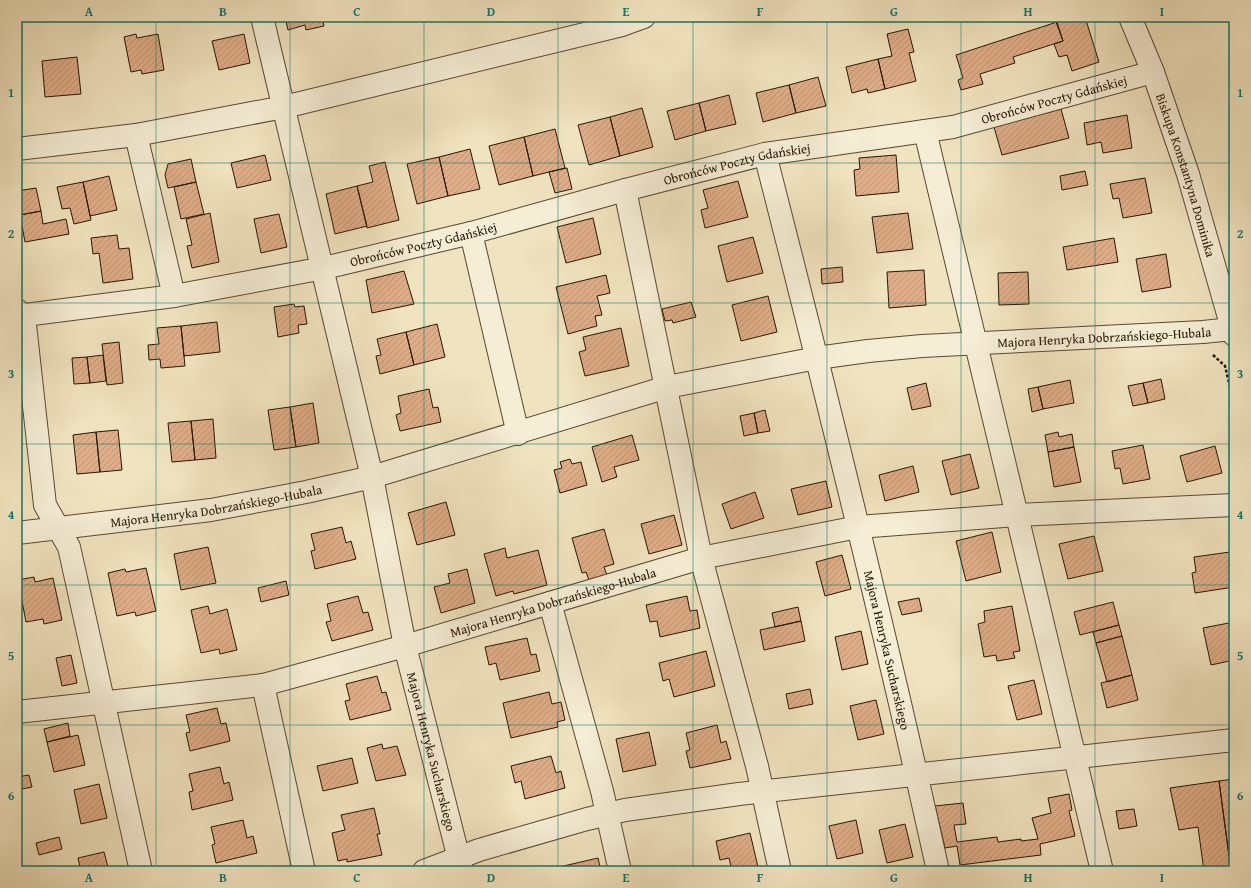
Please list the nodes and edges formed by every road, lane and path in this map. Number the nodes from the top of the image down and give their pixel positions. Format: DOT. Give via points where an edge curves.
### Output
graph roads {
  1 [pos="262,17"];
  2 [pos="644,17"];
  3 [pos="1130,17"];
  4 [pos="1153,72"];
  5 [pos="284,107"];
  6 [pos="925,131"];
  7 [pos="136,134"];
  8 [pos="17,149"];
  9 [pos="765,154"];
  10 [pos="625,190"];
  11 [pos="470,233"];
  12 [pos="324,268"];
  13 [pos="174,296"];
  14 [pos="18,314"];
  15 [pos="1233,332"];
  16 [pos="975,345"];
  17 [pos="1210,353"];
  18 [pos="818,358"];
  19 [pos="667,387"];
  20 [pos="1234,404"];
  21 [pos="518,434"];
  22 [pos="372,477"];
  23 [pos="1234,505"];
  24 [pos="1017,515"];
  25 [pos="858,527"];
  26 [pos="58,529"];
  27 [pos="17,533"];
  28 [pos="702,558"];
  29 [pos="550,603"];
  30 [pos="405,646"];
  31 [pos="263,685"];
  32 [pos="103,702"];
  33 [pos="17,712"];
  34 [pos="1234,740"];
  35 [pos="1074,757"];
  36 [pos="916,774"];
  37 [pos="763,792"];
  38 [pos="607,814"];
  39 [pos="461,864"];
  40 [pos="141,871"];
  41 [pos="304,871"];
  42 [pos="424,871"];
  43 [pos="620,871"];
  44 [pos="780,871"];
  45 [pos="938,871"];
  46 [pos="1102,871"];
  1 -- 5 [label="street"];
  2 -- 5 [label="street" via="622,25"];
  3 -- 4 [label="street, Biskupa Konstantyna Dominika"];
  4 -- 6 [label="street, Obrońców Poczty Gdańskiej" via="953,128"];
  4 -- 15 [label="street, Biskupa Konstantyna Dominika" via="1188,174"];
  5 -- 7 [label="street"];
  5 -- 12 [label="street"];
  6 -- 9 [label="street, Obrońców Poczty Gdańskiej"];
  6 -- 16 [label="street"];
  7 -- 8 [label="street"];
  7 -- 13 [label="street"];
  9 -- 10 [label="street, Obrońców Poczty Gdańskiej"];
  9 -- 18 [label="street"];
  10 -- 11 [label="street, Obrońców Poczty Gdańskiej"];
  10 -- 19 [label="street"];
  11 -- 12 [label="street, Obrońców Poczty Gdańskiej"];
  11 -- 21 [label="street"];
  12 -- 13 [label="street, Obrońców Poczty Gdańskiej"];
  12 -- 22 [label="street"];
  13 -- 14 [label="street, Obrońców Poczty Gdańskiej"];
  14 -- 26 [label="street" via="25,326 45,505"];
  15 -- 16 [label="street, Majora Henryka Dobrzańskiego-Hubala"];
  16 -- 18 [label="street, Majora Henryka Dobrzańskiego-Hubala" via="868,351"];
  16 -- 24 [label="street"];
  17 -- 20 [label="path" via="1226,366"];
  18 -- 19 [label="street, Majora Henryka Dobrzańskiego-Hubala"];
  18 -- 25 [label="street"];
  19 -- 21 [label="street, Majora Henryka Dobrzańskiego-Hubala"];
  19 -- 28 [label="street"];
  21 -- 22 [label="street, Majora Henryka Dobrzańskiego-Hubala"];
  22 -- 26 [label="street, Majora Henryka Dobrzańskiego-Hubala" via="211,510"];
  22 -- 30 [label="street"];
  23 -- 24 [label="street, Majora Henryka Dobrzańskiego-Hubala"];
  24 -- 25 [label="street, Majora Henryka Dobrzańskiego-Hubala"];
  24 -- 35 [label="street"];
  25 -- 28 [label="street, Majora Henryka Dobrzańskiego-Hubala"];
  25 -- 36 [label="street, Majora Henryka Sucharskiego"];
  26 -- 27 [label="street, Majora Henryka Dobrzańskiego-Hubala"];
  26 -- 32 [label="street" via="69,547"];
  28 -- 29 [label="street, Majora Henryka Dobrzańskiego-Hubala"];
  28 -- 37 [label="street"];
  29 -- 30 [label="street, Majora Henryka Dobrzańskiego-Hubala"];
  29 -- 38 [label="street"];
  30 -- 31 [label="street, Majora Henryka Dobrzańskiego-Hubala"];
  30 -- 39 [label="street, Majora Henryka Sucharskiego"];
  31 -- 32 [label="street, Majora Henryka Dobrzańskiego-Hubala"];
  31 -- 41 [label="street"];
  32 -- 33 [label="street, Majora Henryka Dobrzańskiego-Hubala"];
  32 -- 40 [label="street"];
  34 -- 35 [label="street"];
  35 -- 36 [label="street"];
  35 -- 46 [label="street"];
  36 -- 37 [label="street"];
  36 -- 45 [label="street, Majora Henryka Sucharskiego"];
  37 -- 38 [label="street"];
  37 -- 44 [label="street"];
  38 -- 39 [label="street"];
  38 -- 43 [label="street"];
  39 -- 42 [label="street"];
}
